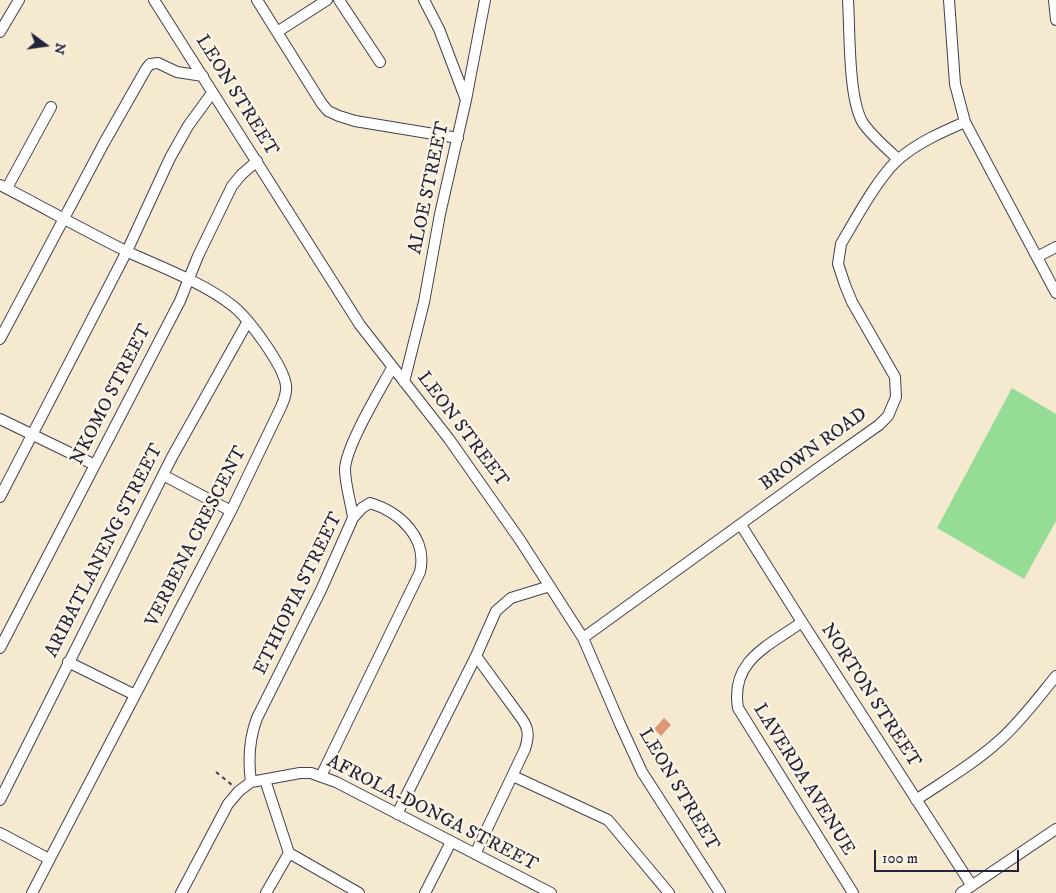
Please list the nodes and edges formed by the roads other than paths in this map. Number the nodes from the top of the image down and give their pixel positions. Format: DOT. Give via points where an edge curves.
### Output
graph roads {
  1 [pos="19,0"];
  2 [pos="154,0"];
  3 [pos="257,0"];
  4 [pos="327,0"];
  5 [pos="338,0"];
  6 [pos="424,0"];
  7 [pos="485,0"];
  8 [pos="848,0"];
  9 [pos="949,0"];
  10 [pos="1054,0"];
  11 [pos="3,20"];
  12 [pos="1056,20"];
  13 [pos="0,32"];
  14 [pos="277,32"];
  15 [pos="380,62"];
  16 [pos="203,76"];
  17 [pos="212,93"];
  18 [pos="466,100"];
  19 [pos="51,107"];
  20 [pos="965,122"];
  21 [pos="458,138"];
  22 [pos="898,159"];
  23 [pos="257,162"];
  24 [pos="3,189"];
  25 [pos="63,218"];
  26 [pos="1056,247"];
  27 [pos="127,251"];
  28 [pos="1037,257"];
  29 [pos="188,280"];
  30 [pos="1056,293"];
  31 [pos="248,321"];
  32 [pos="0,339"];
  33 [pos="392,368"];
  34 [pos="404,382"];
  35 [pos="0,419"];
  36 [pos="31,435"];
  37 [pos="95,465"];
  38 [pos="163,475"];
  39 [pos="0,497"];
  40 [pos="231,511"];
  41 [pos="353,518"];
  42 [pos="741,525"];
  43 [pos="550,586"];
  44 [pos="802,622"];
  45 [pos="584,638"];
  46 [pos="1,645"];
  47 [pos="476,656"];
  48 [pos="68,662"];
  49 [pos="1056,676"];
  50 [pos="135,695"];
  51 [pos="322,776"];
  52 [pos="513,776"];
  53 [pos="265,780"];
  54 [pos="251,782"];
  55 [pos="0,800"];
  56 [pos="916,800"];
  57 [pos="397,814"];
  58 [pos="1056,829"];
  59 [pos="0,833"];
  60 [pos="452,842"];
  61 [pos="289,853"];
  62 [pos="475,854"];
  63 [pos="49,858"];
  64 [pos="972,886"];
  65 [pos="345,890"];
  66 [pos="32,893"];
  67 [pos="181,893"];
  68 [pos="266,893"];
  69 [pos="359,893"];
  70 [pos="425,893"];
  71 [pos="551,893"];
  72 [pos="669,893"];
  73 [pos="720,893"];
  74 [pos="853,893"];
  75 [pos="961,893"];
  1 -- 11 [label="street"];
  2 -- 16 [label="street, LEON STREET"];
  3 -- 14 [label="street"];
  4 -- 14 [label="street"];
  5 -- 15 [label="street"];
  6 -- 18 [label="street" via="440,29"];
  7 -- 18 [label="street, ALOE STREET"];
  8 -- 22 [label="street" via="856,107 862,122"];
  9 -- 20 [label="street" via="955,84"];
  10 -- 12 [label="street"];
  11 -- 13 [label="street"];
  14 -- 21 [label="street" via="328,111 355,120"];
  16 -- 17 [label="street, LEON STREET"];
  16 -- 25 [label="street" via="176,72 158,63 150,64"];
  17 -- 23 [label="street, LEON STREET"];
  17 -- 27 [label="street" via="170,158"];
  18 -- 21 [label="street, ALOE STREET"];
  19 -- 24 [label="street"];
  20 -- 22 [label="street, BROWN ROAD" via="924,141"];
  20 -- 28 [label="street"];
  21 -- 34 [label="street, ALOE STREET"];
  22 -- 42 [label="street, BROWN ROAD" via="847,234 838,258 852,302 895,377 896,397 892,410 879,425"];
  23 -- 29 [label="street, NKOMO STREET" via="232,186"];
  23 -- 33 [label="street, LEON STREET" via="360,325"];
  24 -- 25 [label="street, VERBENA CRESCENT"];
  25 -- 27 [label="street, VERBENA CRESCENT"];
  25 -- 32 [label="street"];
  26 -- 28 [label="street"];
  27 -- 29 [label="street, VERBENA CRESCENT"];
  27 -- 36 [label="street"];
  28 -- 30 [label="street"];
  29 -- 31 [label="street, VERBENA CRESCENT" via="221,297"];
  29 -- 37 [label="street, NKOMO STREET"];
  31 -- 38 [label="street, ARIBATLANENG STREET"];
  31 -- 40 [label="street, VERBENA CRESCENT" via="275,362 286,389 281,407"];
  33 -- 34 [label="street, LEON STREET"];
  33 -- 41 [label="street" via="346,460 345,476"];
  34 -- 43 [label="street, LEON STREET" via="449,439"];
  35 -- 36 [label="street"];
  36 -- 37 [label="street"];
  36 -- 39 [label="street"];
  37 -- 46 [label="street, NKOMO STREET"];
  38 -- 40 [label="street"];
  38 -- 48 [label="street, ARIBATLANENG STREET"];
  40 -- 50 [label="street, VERBENA CRESCENT"];
  41 -- 51 [label="street, ETHIOPIA STREET" via="370,503 392,512 412,532 422,562"];
  41 -- 54 [label="street, ETHIOPIA STREET" via="253,728 249,755"];
  42 -- 44 [label="street, NORTON STREET"];
  42 -- 45 [label="street, BROWN ROAD"];
  43 -- 45 [label="street, LEON STREET"];
  43 -- 47 [label="street" via="503,603"];
  44 -- 56 [label="street, NORTON STREET"];
  44 -- 74 [label="street, LAVERDA AVENUE" via="746,664 738,682 738,708"];
  45 -- 73 [label="street, LEON STREET" via="642,772"];
  47 -- 52 [label="street" via="528,730 528,742"];
  47 -- 57 [label="street"];
  48 -- 50 [label="street"];
  48 -- 55 [label="street, ARIBATLANENG STREET"];
  49 -- 56 [label="street" via="1000,740"];
  50 -- 63 [label="street, VERBENA CRESCENT"];
  51 -- 53 [label="street, AFROLA-DONGA STREET" via="300,773"];
  51 -- 57 [label="street, AFROLA-DONGA STREET"];
  52 -- 62 [label="street"];
  52 -- 72 [label="street" via="608,820"];
  53 -- 54 [label="street, AFROLA-DONGA STREET"];
  53 -- 61 [label="street"];
  54 -- 67 [label="street" via="228,804"];
  56 -- 64 [label="street, NORTON STREET"];
  57 -- 60 [label="street, AFROLA-DONGA STREET"];
  58 -- 64 [label="street"];
  59 -- 63 [label="street"];
  60 -- 62 [label="street, AFROLA-DONGA STREET"];
  60 -- 70 [label="street"];
  61 -- 65 [label="street"];
  61 -- 68 [label="street"];
  62 -- 71 [label="street, AFROLA-DONGA STREET"];
  63 -- 66 [label="street, VERBENA CRESCENT"];
  64 -- 75 [label="street"];
  65 -- 69 [label="street"];
}
